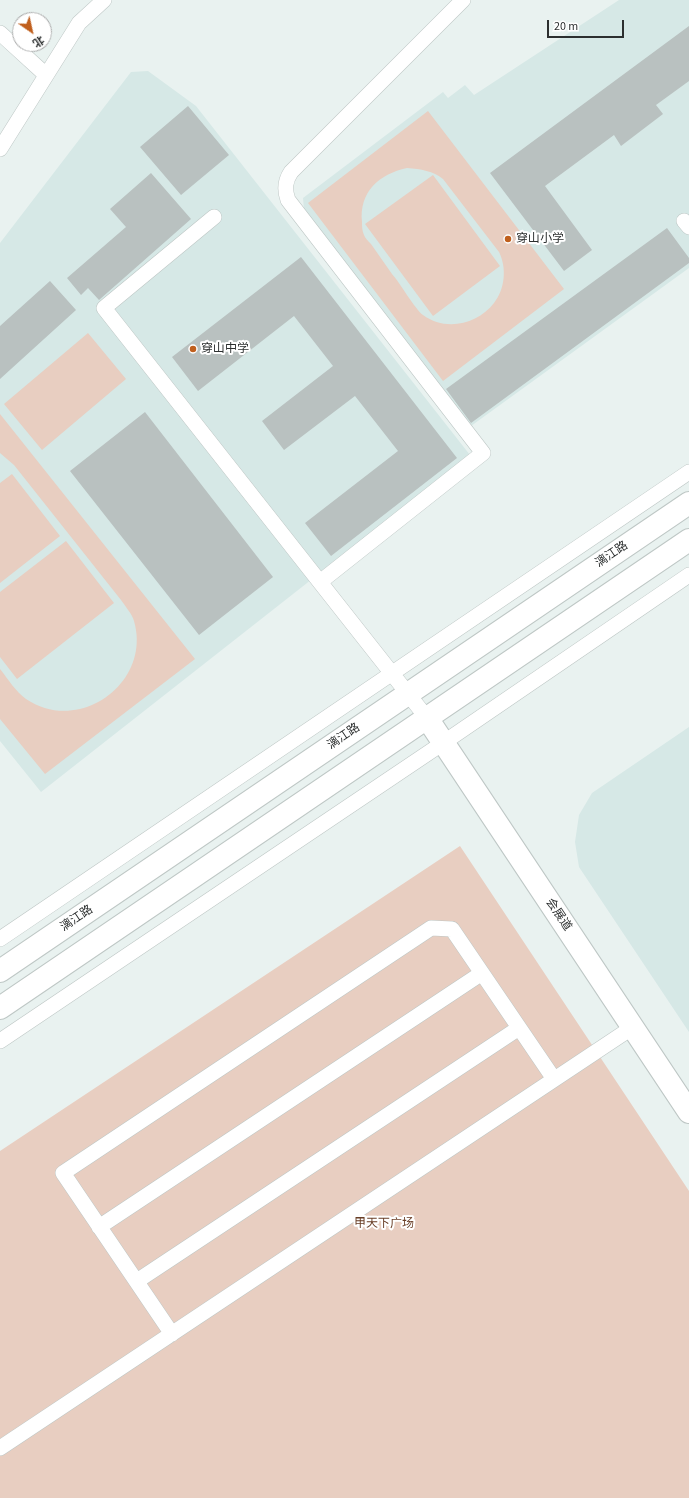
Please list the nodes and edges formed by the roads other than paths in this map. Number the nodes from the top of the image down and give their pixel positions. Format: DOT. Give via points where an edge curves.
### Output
graph roads {
  1 [pos="104,0"];
  2 [pos="463,0"];
  3 [pos="0,33"];
  4 [pos="46,75"];
  5 [pos="0,149"];
  6 [pos="214,217"];
  7 [pos="689,472"];
  8 [pos="689,503"];
  9 [pos="689,540"];
  10 [pos="689,575"];
  11 [pos="320,582"];
  12 [pos="392,673"];
  13 [pos="408,694"];
  14 [pos="427,718"];
  15 [pos="443,742"];
  16 [pos="0,939"];
  17 [pos="0,971"];
  18 [pos="482,972"];
  19 [pos="0,1008"];
  20 [pos="633,1027"];
  21 [pos="519,1028"];
  22 [pos="0,1041"];
  23 [pos="554,1079"];
  24 [pos="689,1112"];
  25 [pos="99,1226"];
  26 [pos="137,1281"];
  27 [pos="172,1334"];
  28 [pos="0,1448"];
  1 -- 4 [label="lane" via="79,23"];
  2 -- 11 [label="lane" via="291,172 286,184 288,200 483,453"];
  3 -- 4 [label="lane"];
  4 -- 5 [label="lane"];
  6 -- 11 [label="lane" via="104,308"];
  7 -- 12 [label="lane"];
  8 -- 13 [label="main road, 漓江路"];
  9 -- 14 [label="main road"];
  10 -- 15 [label="lane"];
  11 -- 12 [label="lane"];
  12 -- 13 [label="lane"];
  12 -- 16 [label="lane"];
  13 -- 14 [label="lane"];
  13 -- 17 [label="main road, 漓江路"];
  14 -- 15 [label="main road, 会展道"];
  14 -- 19 [label="main road"];
  15 -- 20 [label="main road, 会展道"];
  15 -- 22 [label="lane"];
  18 -- 21 [label="lane"];
  18 -- 25 [label="lane"];
  18 -- 25 [label="lane" via="452,929 431,928 63,1173"];
  20 -- 23 [label="lane"];
  20 -- 24 [label="main road, 会展道"];
  21 -- 23 [label="lane"];
  21 -- 26 [label="lane"];
  23 -- 27 [label="lane"];
  25 -- 26 [label="lane"];
  26 -- 27 [label="lane"];
  27 -- 28 [label="lane"];
}
